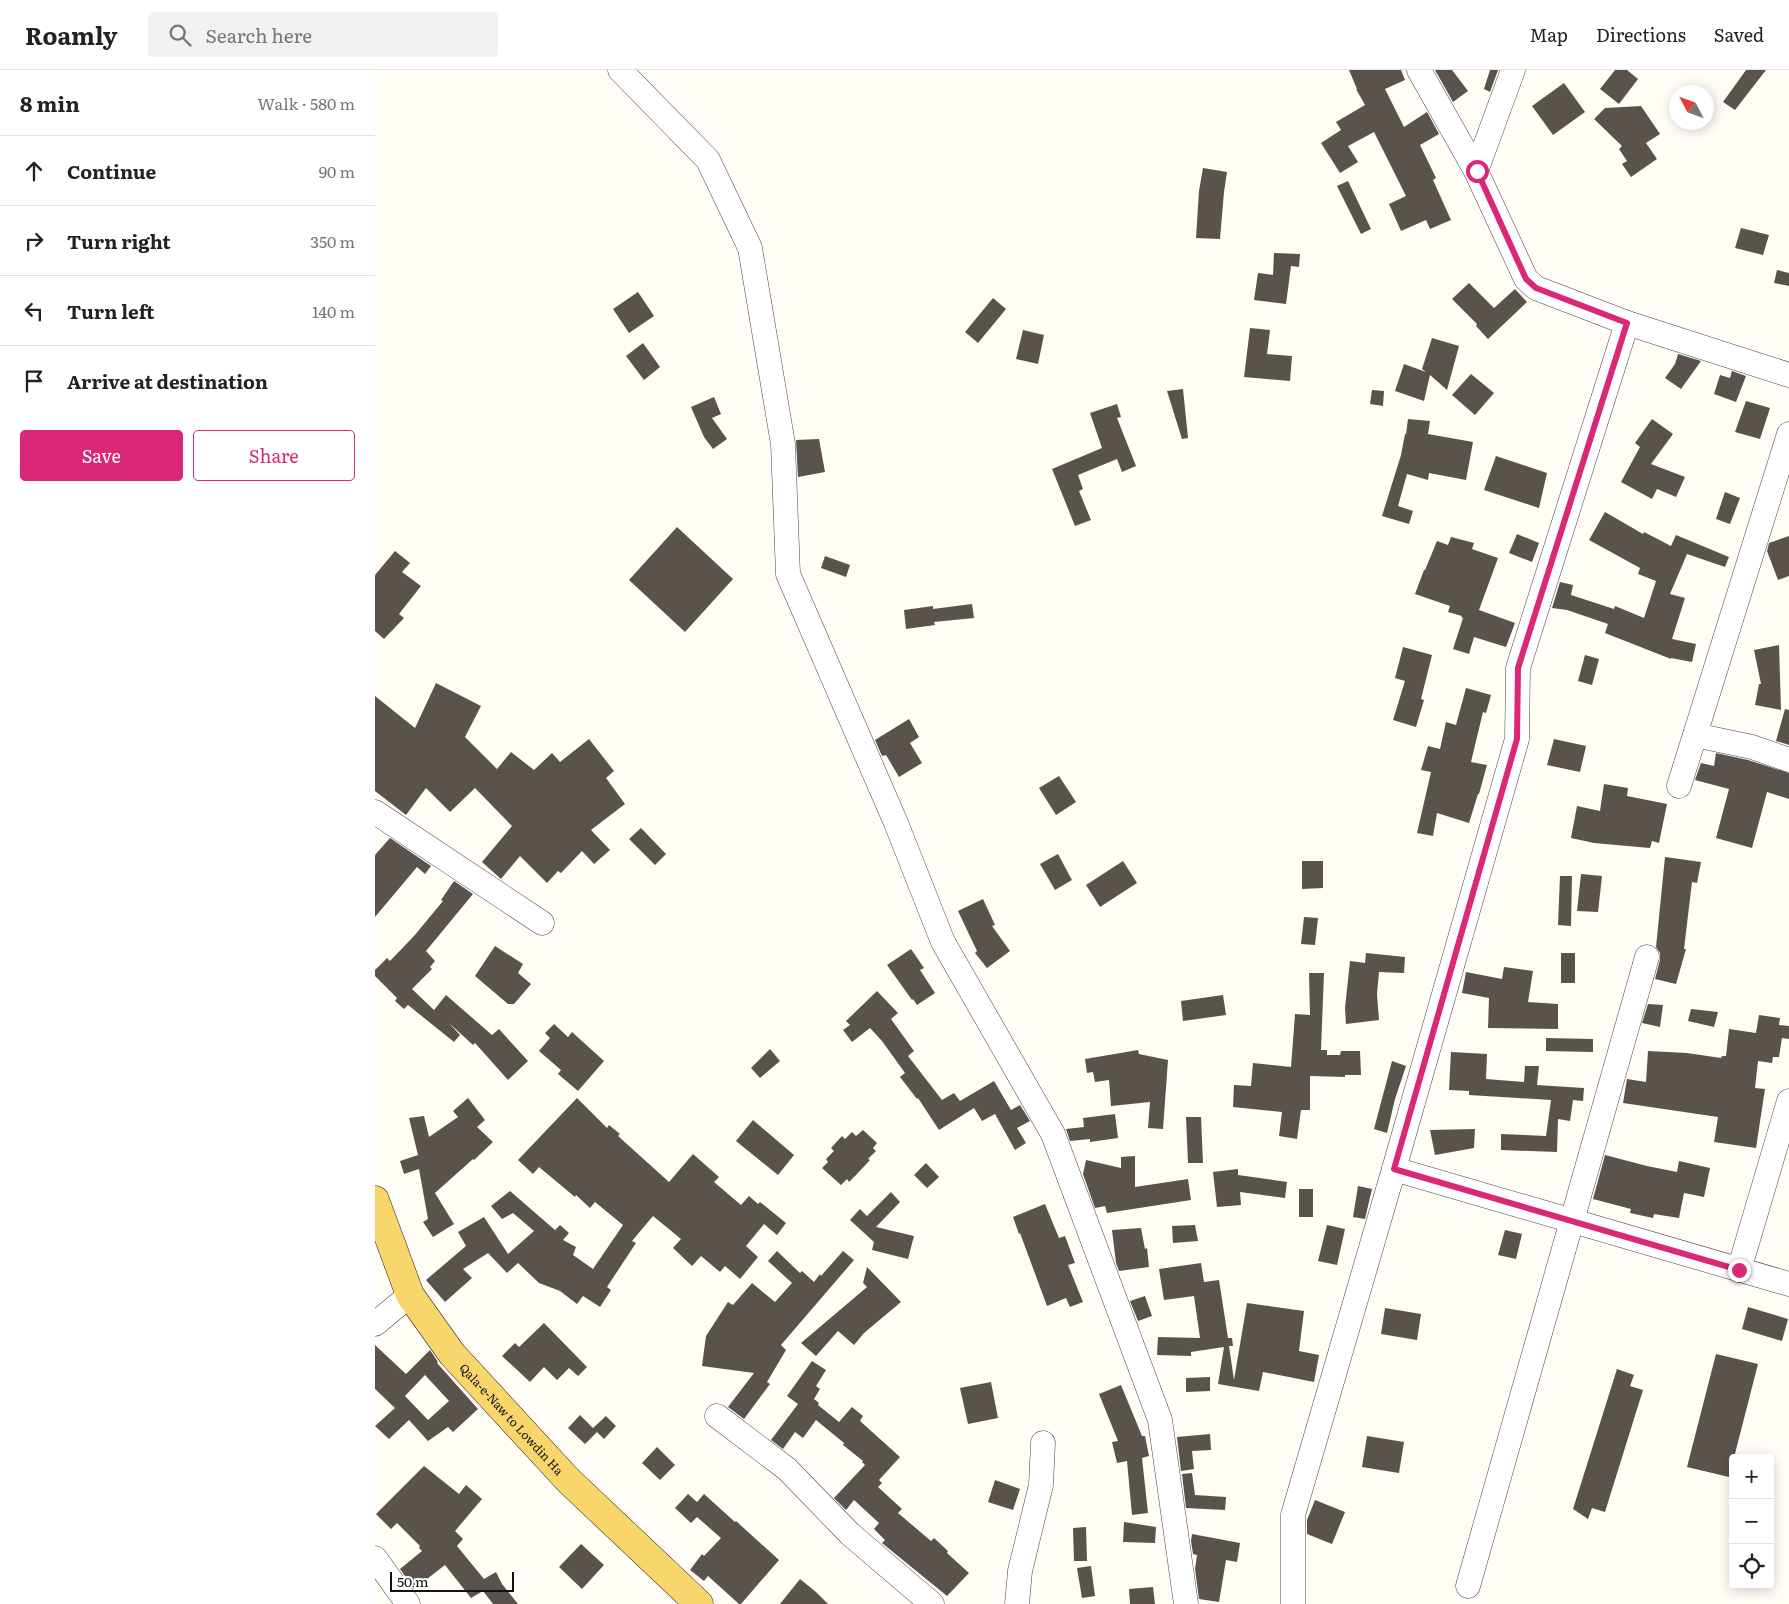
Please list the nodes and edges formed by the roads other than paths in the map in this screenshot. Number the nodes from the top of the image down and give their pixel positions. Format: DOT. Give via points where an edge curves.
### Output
graph roads {
  1 [pos="620,70"];
  2 [pos="1419,70"];
  3 [pos="1513,70"];
  4 [pos="1477,171"];
  5 [pos="1627,323"];
  6 [pos="1789,375"];
  7 [pos="1789,434"];
  8 [pos="1695,735"];
  9 [pos="1789,760"];
  10 [pos="1679,786"];
  11 [pos="375,812"];
  12 [pos="542,924"];
  13 [pos="1647,957"];
  14 [pos="1789,1101"];
  15 [pos="1394,1169"];
  16 [pos="375,1200"];
  17 [pos="1571,1220"];
  18 [pos="1739,1270"];
  19 [pos="1789,1284"];
  20 [pos="410,1295"];
  21 [pos="375,1324"];
  22 [pos="717,1416"];
  23 [pos="1043,1443"];
  24 [pos="375,1558"];
  25 [pos="1469,1586"];
  26 [pos="408,1604"];
  27 [pos="699,1604"];
  28 [pos="931,1604"];
  29 [pos="1017,1604"];
  30 [pos="1185,1604"];
  31 [pos="1293,1604"];
  1 -- 30 [label="street" via="708,160 750,248 783,444 788,574 896,823 943,942 1053,1134 1160,1420"];
  2 -- 4 [label="street"];
  3 -- 4 [label="street"];
  4 -- 5 [label="street" via="1526,279 1536,288"];
  5 -- 6 [label="street"];
  5 -- 15 [label="street" via="1518,668 1517,739"];
  7 -- 8 [label="street"];
  8 -- 9 [label="street" via="1752,747"];
  8 -- 10 [label="street"];
  11 -- 12 [label="street"];
  13 -- 17 [label="street"];
  14 -- 18 [label="street"];
  15 -- 17 [label="street"];
  15 -- 31 [label="street" via="1293,1515"];
  16 -- 20 [label="main road, Qala-e-Naw to Lowdin Ha"];
  17 -- 18 [label="street"];
  17 -- 25 [label="street"];
  18 -- 19 [label="street"];
  20 -- 21 [label="street"];
  20 -- 27 [label="main road, Qala-e-Naw to Lowdin Ha" via="452,1354 561,1473"];
  22 -- 28 [label="street" via="787,1469 850,1534"];
  23 -- 29 [label="street" via="1041,1485 1020,1571"];
  24 -- 26 [label="street"];
}
